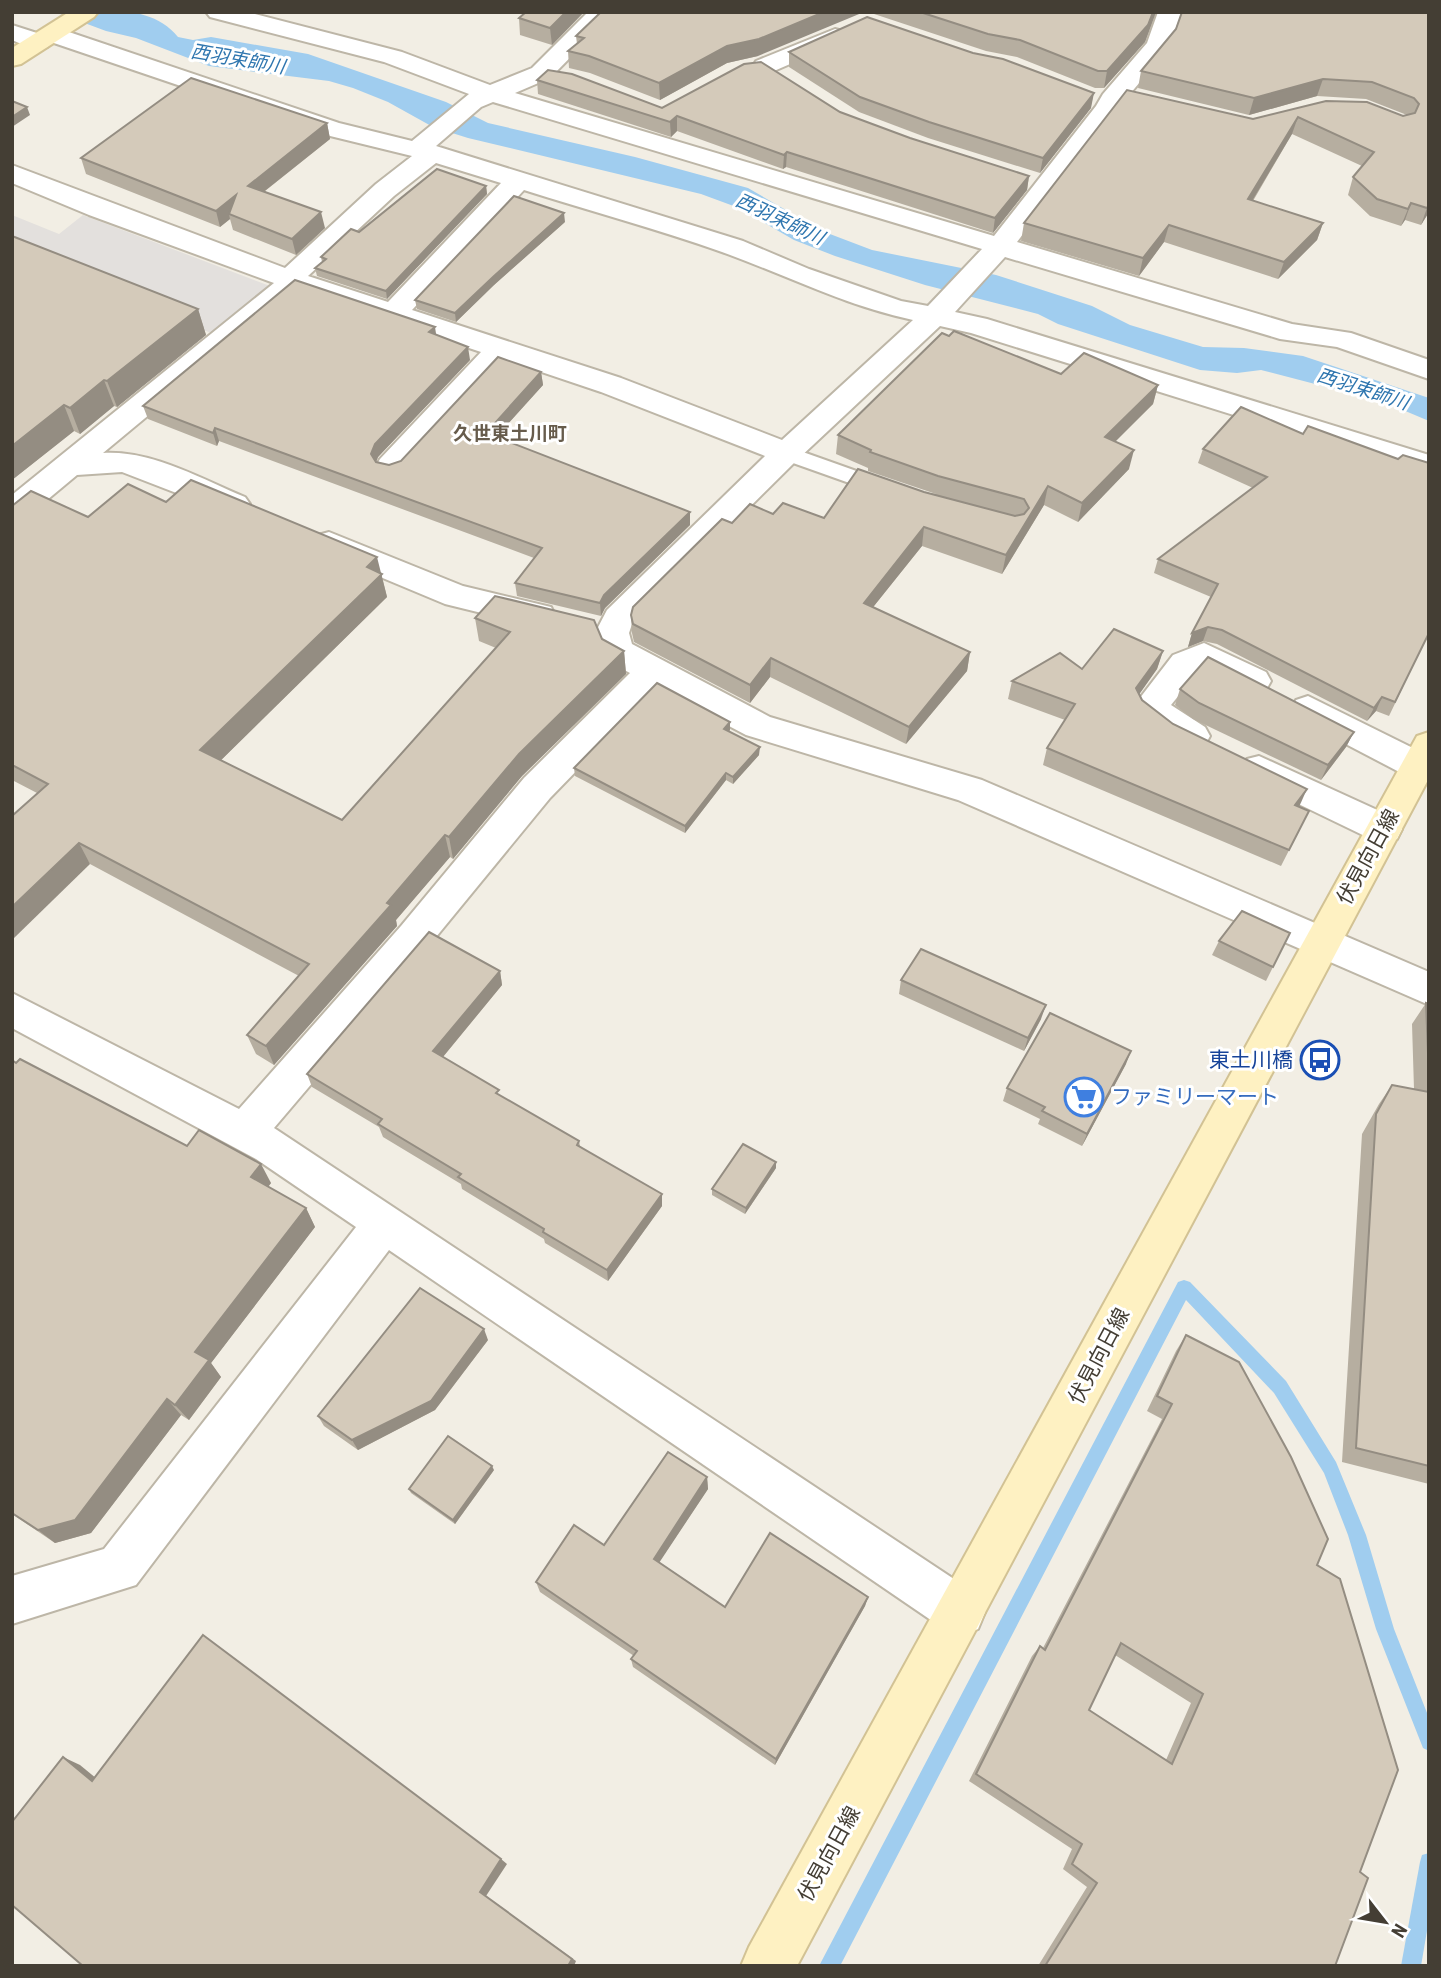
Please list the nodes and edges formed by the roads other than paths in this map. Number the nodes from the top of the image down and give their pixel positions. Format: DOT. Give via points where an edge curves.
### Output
graph roads {
  1 [pos="86,12"];
  2 [pos="218,12"];
  3 [pos="603,12"];
  4 [pos="1170,12"];
  5 [pos="856,25"];
  6 [pos="12,32"];
  7 [pos="50,35"];
  8 [pos="12,59"];
  9 [pos="737,70"];
  10 [pos="541,73"];
  11 [pos="567,78"];
  12 [pos="480,98"];
  13 [pos="1101,99"];
  14 [pos="1139,99"];
  15 [pos="425,151"];
  16 [pos="12,173"];
  17 [pos="1021,178"];
  18 [pos="518,181"];
  19 [pos="1047,186"];
  20 [pos="998,249"];
  21 [pos="292,280"];
  22 [pos="937,313"];
  23 [pos="392,314"];
  24 [pos="500,349"];
  25 [pos="1429,370"];
  26 [pos="786,453"];
  27 [pos="67,465"];
  28 [pos="391,466"];
  29 [pos="1429,466"];
  30 [pos="905,496"];
  31 [pos="12,512"];
  32 [pos="266,517"];
  33 [pos="303,532"];
  34 [pos="591,628"];
  35 [pos="653,671"];
  36 [pos="1423,756"];
  37 [pos="1384,829"];
  38 [pos="1321,943"];
  39 [pos="1429,989"];
  40 [pos="12,1009"];
  41 [pos="244,1133"];
  42 [pos="385,1223"];
  43 [pos="12,1600"];
  44 [pos="961,1612"];
  45 [pos="768,1966"];
  1 -- 7 [label="main road"];
  2 -- 12 [label="street" via="393,57"];
  3 -- 10 [label="street"];
  4 -- 13 [label="street" via="1158,45"];
  5 -- 9 [label="street" via="774,73"];
  6 -- 7 [label="street"];
  7 -- 8 [label="main road"];
  7 -- 15 [label="street" via="331,129"];
  10 -- 11 [label="street"];
  10 -- 12 [label="street"];
  12 -- 15 [label="street"];
  12 -- 20 [label="street"];
  13 -- 14 [label="street"];
  13 -- 19 [label="street"];
  15 -- 18 [label="street"];
  15 -- 21 [label="street"];
  16 -- 21 [label="street"];
  17 -- 19 [label="street"];
  18 -- 22 [label="street" via="733,247 895,308"];
  18 -- 23 [label="street"];
  19 -- 20 [label="street"];
  20 -- 22 [label="street"];
  20 -- 25 [label="street" via="1290,333 1341,339"];
  21 -- 23 [label="street"];
  21 -- 27 [label="street"];
  22 -- 26 [label="street"];
  22 -- 29 [label="street"];
  23 -- 24 [label="street"];
  24 -- 26 [label="street" via="611,385"];
  24 -- 28 [label="street"];
  26 -- 30 [label="lane"];
  26 -- 34 [label="street" via="619,618"];
  27 -- 31 [label="street"];
  27 -- 32 [label="street" via="123,462"];
  33 -- 34 [label="street" via="456,596"];
  34 -- 35 [label="street" via="617,651"];
  35 -- 38 [label="street" via="758,726 969,790"];
  35 -- 41 [label="street" via="537,788"];
  36 -- 37 [label="main road, 伏見向日線"];
  36 -- 37 [label="street" via="1204,655 1185,664 1150,707 1180,730"];
  37 -- 38 [label="main road, 伏見向日線"];
  38 -- 39 [label="street"];
  38 -- 44 [label="main road, 伏見向日線"];
  40 -- 41 [label="street"];
  41 -- 42 [label="street"];
  42 -- 43 [label="street" via="119,1568"];
  42 -- 44 [label="street"];
  44 -- 45 [label="main road, 伏見向日線"];
}
